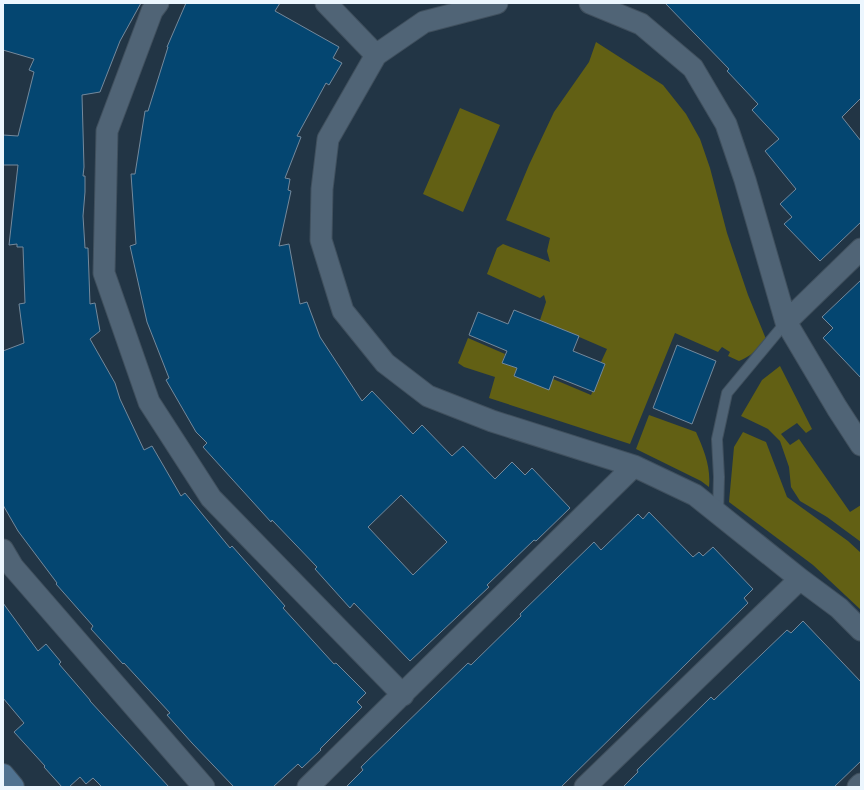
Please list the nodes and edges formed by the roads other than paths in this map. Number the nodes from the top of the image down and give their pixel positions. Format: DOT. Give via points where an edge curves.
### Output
graph roads {
  1 [pos="158,3"];
  2 [pos="326,3"];
  3 [pos="497,3"];
  4 [pos="590,3"];
  5 [pos="376,54"];
  6 [pos="861,249"];
  7 [pos="786,322"];
  8 [pos="861,445"];
  9 [pos="634,466"];
  10 [pos="718,514"];
  11 [pos="3,550"];
  12 [pos="800,579"];
  13 [pos="861,630"];
  14 [pos="402,695"];
  15 [pos="3,775"];
  16 [pos="861,784"];
  17 [pos="13,787"];
  18 [pos="204,787"];
  19 [pos="308,787"];
  20 [pos="585,787"];
  21 [pos="858,787"];
  1 -- 14 [label="street" via="149,18 107,131 104,273 149,402 211,498"];
  2 -- 5 [label="street"];
  3 -- 5 [label="street" via="424,22"];
  4 -- 7 [label="street" via="641,24 693,68 726,124"];
  5 -- 9 [label="street" via="328,139 325,161 321,240 343,311 385,363 428,396 492,421"];
  6 -- 7 [label="street"];
  7 -- 8 [label="street"];
  7 -- 10 [label="lane" via="727,393 718,439"];
  9 -- 10 [label="street" via="695,495"];
  9 -- 14 [label="street"];
  10 -- 12 [label="street"];
  11 -- 18 [label="street" via="13,567"];
  12 -- 13 [label="street" via="840,608"];
  12 -- 20 [label="street"];
  14 -- 19 [label="street"];
  15 -- 17 [label="main road"];
  16 -- 21 [label="street"];
}
